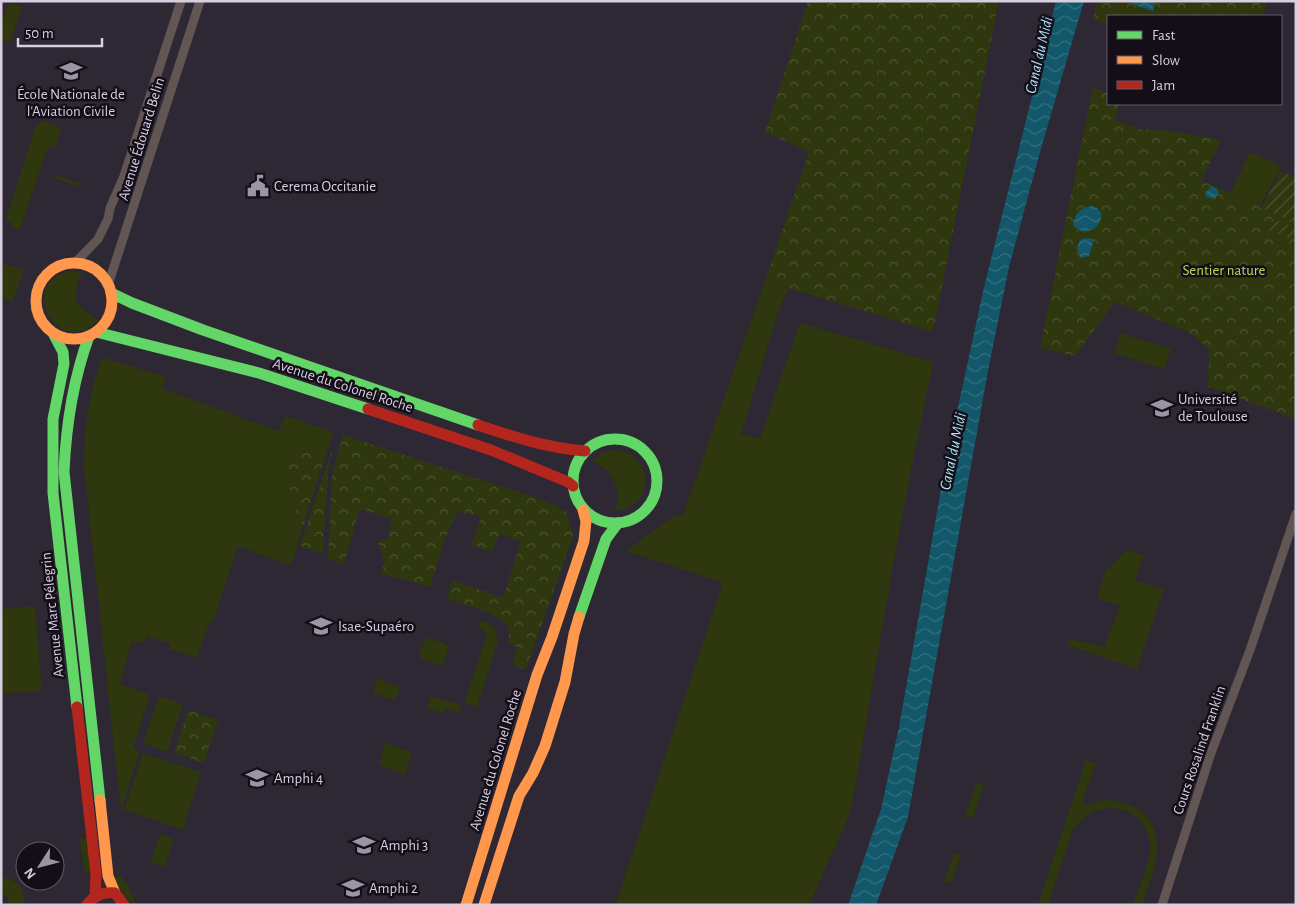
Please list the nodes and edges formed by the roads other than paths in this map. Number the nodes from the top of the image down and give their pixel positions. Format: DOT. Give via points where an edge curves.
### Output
graph roads {
  1 [pos="181,1"];
  2 [pos="200,1"];
  3 [pos="75,263"];
  4 [pos="110,289"];
  5 [pos="93,334"];
  6 [pos="54,335"];
  7 [pos="585,451"];
  8 [pos="573,486"];
  9 [pos="583,510"];
  10 [pos="1296,514"];
  11 [pos="618,523"];
  12 [pos="115,893"];
  13 [pos="95,895"];
  14 [pos="87,905"];
  15 [pos="124,905"];
  16 [pos="466,905"];
  17 [pos="484,905"];
  18 [pos="1162,905"];
  1 -- 3 [label="street, Avenue Édouard Belin" via="108,219 98,239"];
  2 -- 4 [label="street, Avenue Édouard Belin"];
  3 -- 4 [label="street" via="94,269"];
  3 -- 6 [label="street" via="56,267 40,282 36,293 38,314"];
  4 -- 5 [label="street" via="110,314 105,324"];
  4 -- 7 [label="street, Avenue du Colonel Roche" via="132,303 202,330 506,435 562,449"];
  5 -- 6 [label="street" via="80,339"];
  5 -- 8 [label="street, Avenue du Colonel Roche" via="259,373 492,450"];
  5 -- 12 [label="street, Avenue Marc Pélegrin" via="70,398 64,472 108,876"];
  6 -- 13 [label="street, Avenue Marc Pélegrin" via="63,352 64,364 53,419 53,493 96,874"];
  7 -- 8 [label="street" via="575,466"];
  7 -- 11 [label="street" via="608,439 625,440 641,448 654,464 657,487 651,503 640,516"];
  8 -- 9 [label="street"];
  9 -- 11 [label="street" via="606,523"];
  9 -- 16 [label="street, Avenue du Colonel Roche" via="586,521 584,541 523,718"];
  10 -- 18 [label="street, Cours Rosalind Franklin" via="1209,760"];
  11 -- 17 [label="street" via="606,539 590,582 545,746 519,796"];
  12 -- 13 [label="street"];
  12 -- 15 [label="street, Avenue Marc Pélegrin"];
  13 -- 14 [label="street"];
}
